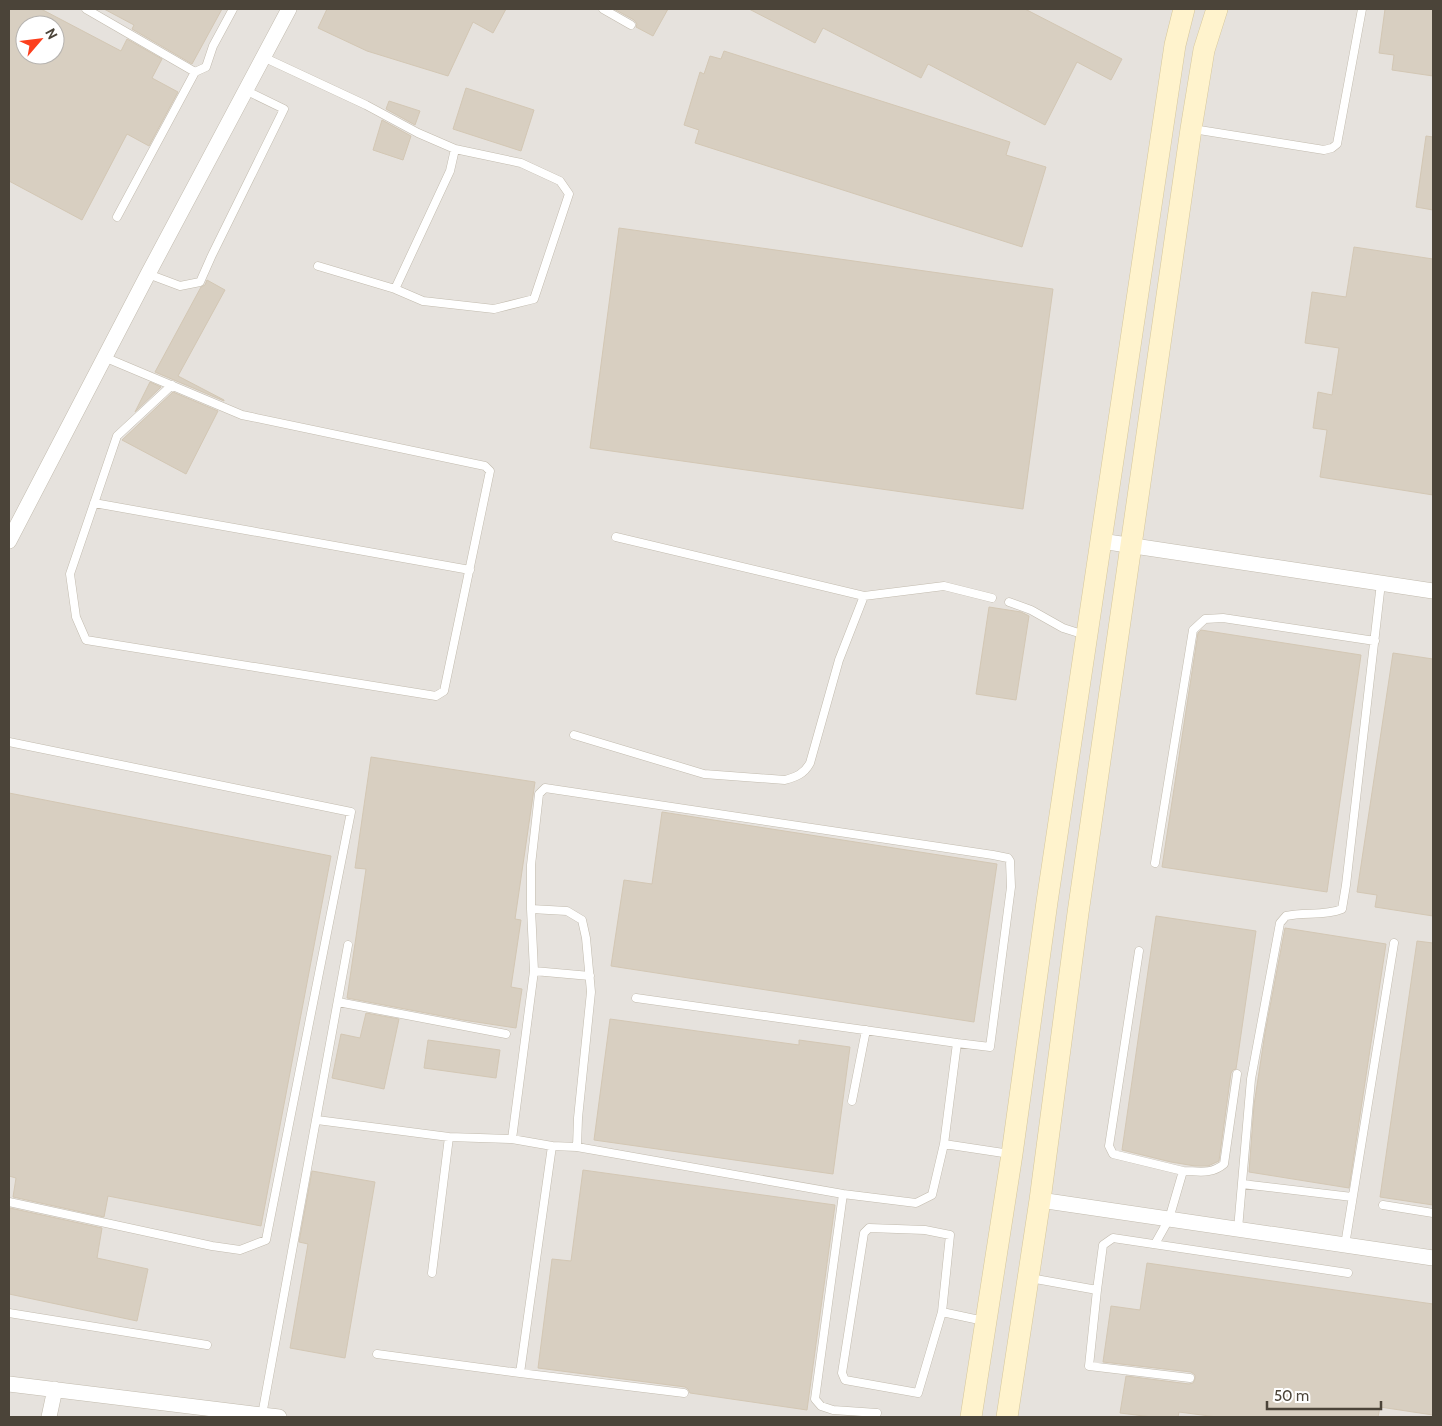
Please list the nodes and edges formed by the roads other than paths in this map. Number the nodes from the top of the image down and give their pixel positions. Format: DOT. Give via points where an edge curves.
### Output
graph roads {
  1 [pos="86,9"];
  2 [pos="233,9"];
  3 [pos="289,9"];
  4 [pos="603,9"];
  5 [pos="1184,9"];
  6 [pos="1217,9"];
  7 [pos="1362,9"];
  8 [pos="632,24"];
  9 [pos="263,57"];
  10 [pos="195,72"];
  11 [pos="245,90"];
  12 [pos="1191,129"];
  13 [pos="455,149"];
  14 [pos="117,217"];
  15 [pos="318,266"];
  16 [pos="148,274"];
  17 [pos="395,289"];
  18 [pos="104,357"];
  19 [pos="172,385"];
  20 [pos="94,503"];
  21 [pos="616,537"];
  22 [pos="9,541"];
  23 [pos="1100,541"];
  24 [pos="1132,546"];
  25 [pos="470,570"];
  26 [pos="1381,583"];
  27 [pos="1433,591"];
  28 [pos="864,596"];
  29 [pos="992,598"];
  30 [pos="1008,602"];
  31 [pos="1086,636"];
  32 [pos="1374,641"];
  33 [pos="574,736"];
  34 [pos="9,742"];
  35 [pos="1069,754"];
  36 [pos="1101,758"];
  37 [pos="1155,862"];
  38 [pos="531,909"];
  39 [pos="1394,942"];
  40 [pos="348,944"];
  41 [pos="1139,951"];
  42 [pos="534,971"];
  43 [pos="590,976"];
  44 [pos="636,998"];
  45 [pos="338,1002"];
  46 [pos="866,1030"];
  47 [pos="506,1034"];
  48 [pos="957,1043"];
  49 [pos="1238,1074"];
  50 [pos="852,1101"];
  51 [pos="317,1120"];
  52 [pos="449,1137"];
  53 [pos="512,1140"];
  54 [pos="944,1144"];
  55 [pos="552,1146"];
  56 [pos="577,1147"];
  57 [pos="1012,1154"];
  58 [pos="1183,1171"];
  59 [pos="1242,1184"];
  60 [pos="843,1194"];
  61 [pos="1352,1197"];
  62 [pos="1040,1200"];
  63 [pos="9,1202"];
  64 [pos="1384,1206"];
  65 [pos="1433,1213"];
  66 [pos="1169,1219"];
  67 [pos="1238,1229"];
  68 [pos="1155,1244"];
  69 [pos="1344,1245"];
  70 [pos="1433,1258"];
  71 [pos="432,1273"];
  72 [pos="1348,1273"];
  73 [pos="1028,1278"];
  74 [pos="1097,1290"];
  75 [pos="942,1312"];
  76 [pos="9,1313"];
  77 [pos="986,1321"];
  78 [pos="207,1345"];
  79 [pos="377,1354"];
  80 [pos="520,1372"];
  81 [pos="1190,1378"];
  82 [pos="9,1384"];
  83 [pos="54,1389"];
  84 [pos="684,1393"];
  85 [pos="877,1413"];
  86 [pos="262,1415"];
  87 [pos="49,1417"];
  88 [pos="279,1417"];
  89 [pos="971,1417"];
  90 [pos="1007,1417"];
  1 -- 10 [label="lane"];
  2 -- 10 [label="lane" via="206,67"];
  3 -- 9 [label="street"];
  4 -- 8 [label="lane"];
  5 -- 23 [label="street" via="1175,45"];
  6 -- 12 [label="street" via="1204,50"];
  7 -- 12 [label="lane" via="1337,144 1332,148 1324,150"];
  9 -- 11 [label="street"];
  9 -- 13 [label="lane"];
  10 -- 14 [label="lane"];
  11 -- 16 [label="street"];
  11 -- 16 [label="lane" via="284,109 200,282 180,286"];
  12 -- 24 [label="street"];
  13 -- 17 [label="lane" via="450,171"];
  13 -- 17 [label="lane" via="521,163 560,181 569,194 534,299 494,309 423,301"];
  15 -- 17 [label="lane"];
  16 -- 18 [label="street"];
  18 -- 19 [label="lane"];
  18 -- 22 [label="street"];
  19 -- 20 [label="lane" via="117,436"];
  19 -- 25 [label="lane" via="242,415 485,466 490,471"];
  20 -- 25 [label="lane"];
  20 -- 25 [label="lane" via="70,574 76,617 86,640 436,696 444,691"];
  21 -- 28 [label="lane"];
  23 -- 24 [label="street"];
  23 -- 31 [label="street"];
  24 -- 26 [label="street"];
  24 -- 36 [label="street"];
  26 -- 27 [label="street"];
  26 -- 32 [label="lane"];
  28 -- 29 [label="lane" via="944,586"];
  28 -- 33 [label="lane" via="838,660 810,763 807,770 796,778 704,774"];
  30 -- 31 [label="lane"];
  31 -- 35 [label="street"];
  32 -- 37 [label="lane" via="1223,618 1206,619 1193,630"];
  32 -- 59 [label="lane" via="1342,909 1333,913 1286,916 1280,923 1251,1079"];
  34 -- 63 [label="lane" via="351,812 266,1240 240,1250 212,1246"];
  35 -- 36 [label="street"];
  35 -- 57 [label="street"];
  36 -- 62 [label="street"];
  38 -- 42 [label="lane"];
  38 -- 43 [label="lane" via="567,911 582,920"];
  38 -- 48 [label="lane" via="531,865 539,794 545,788 1008,858 1011,887 990,1047"];
  39 -- 61 [label="lane"];
  40 -- 45 [label="lane"];
  41 -- 58 [label="lane" via="1109,1146 1112,1154"];
  42 -- 43 [label="lane"];
  42 -- 53 [label="lane"];
  43 -- 56 [label="lane"];
  44 -- 46 [label="lane"];
  45 -- 47 [label="lane"];
  45 -- 51 [label="lane"];
  46 -- 48 [label="lane"];
  46 -- 50 [label="lane"];
  48 -- 54 [label="lane"];
  49 -- 58 [label="lane" via="1224,1164 1212,1172"];
  51 -- 52 [label="lane"];
  51 -- 86 [label="lane"];
  52 -- 53 [label="lane"];
  52 -- 71 [label="lane"];
  53 -- 55 [label="lane"];
  54 -- 57 [label="lane"];
  54 -- 60 [label="lane" via="932,1195 916,1202"];
  55 -- 56 [label="lane"];
  55 -- 80 [label="lane"];
  56 -- 60 [label="lane"];
  57 -- 77 [label="street"];
  58 -- 66 [label="lane"];
  59 -- 61 [label="lane"];
  59 -- 67 [label="lane"];
  60 -- 85 [label="lane" via="815,1399 821,1406 833,1410"];
  61 -- 69 [label="lane"];
  62 -- 66 [label="street"];
  62 -- 73 [label="street"];
  64 -- 65 [label="lane"];
  66 -- 67 [label="street"];
  66 -- 68 [label="lane"];
  67 -- 69 [label="street"];
  68 -- 72 [label="lane"];
  68 -- 74 [label="lane" via="1113,1238 1103,1245"];
  69 -- 70 [label="street"];
  73 -- 74 [label="lane"];
  73 -- 90 [label="street"];
  74 -- 81 [label="lane" via="1089,1366"];
  75 -- 75 [label="lane" via="950,1234 869,1228 864,1233 842,1373 845,1380 918,1393"];
  75 -- 77 [label="lane"];
  76 -- 78 [label="lane"];
  77 -- 89 [label="street"];
  79 -- 80 [label="lane"];
  80 -- 84 [label="lane"];
  82 -- 83 [label="street"];
  83 -- 86 [label="street"];
  83 -- 87 [label="street"];
  86 -- 88 [label="street"];
}
